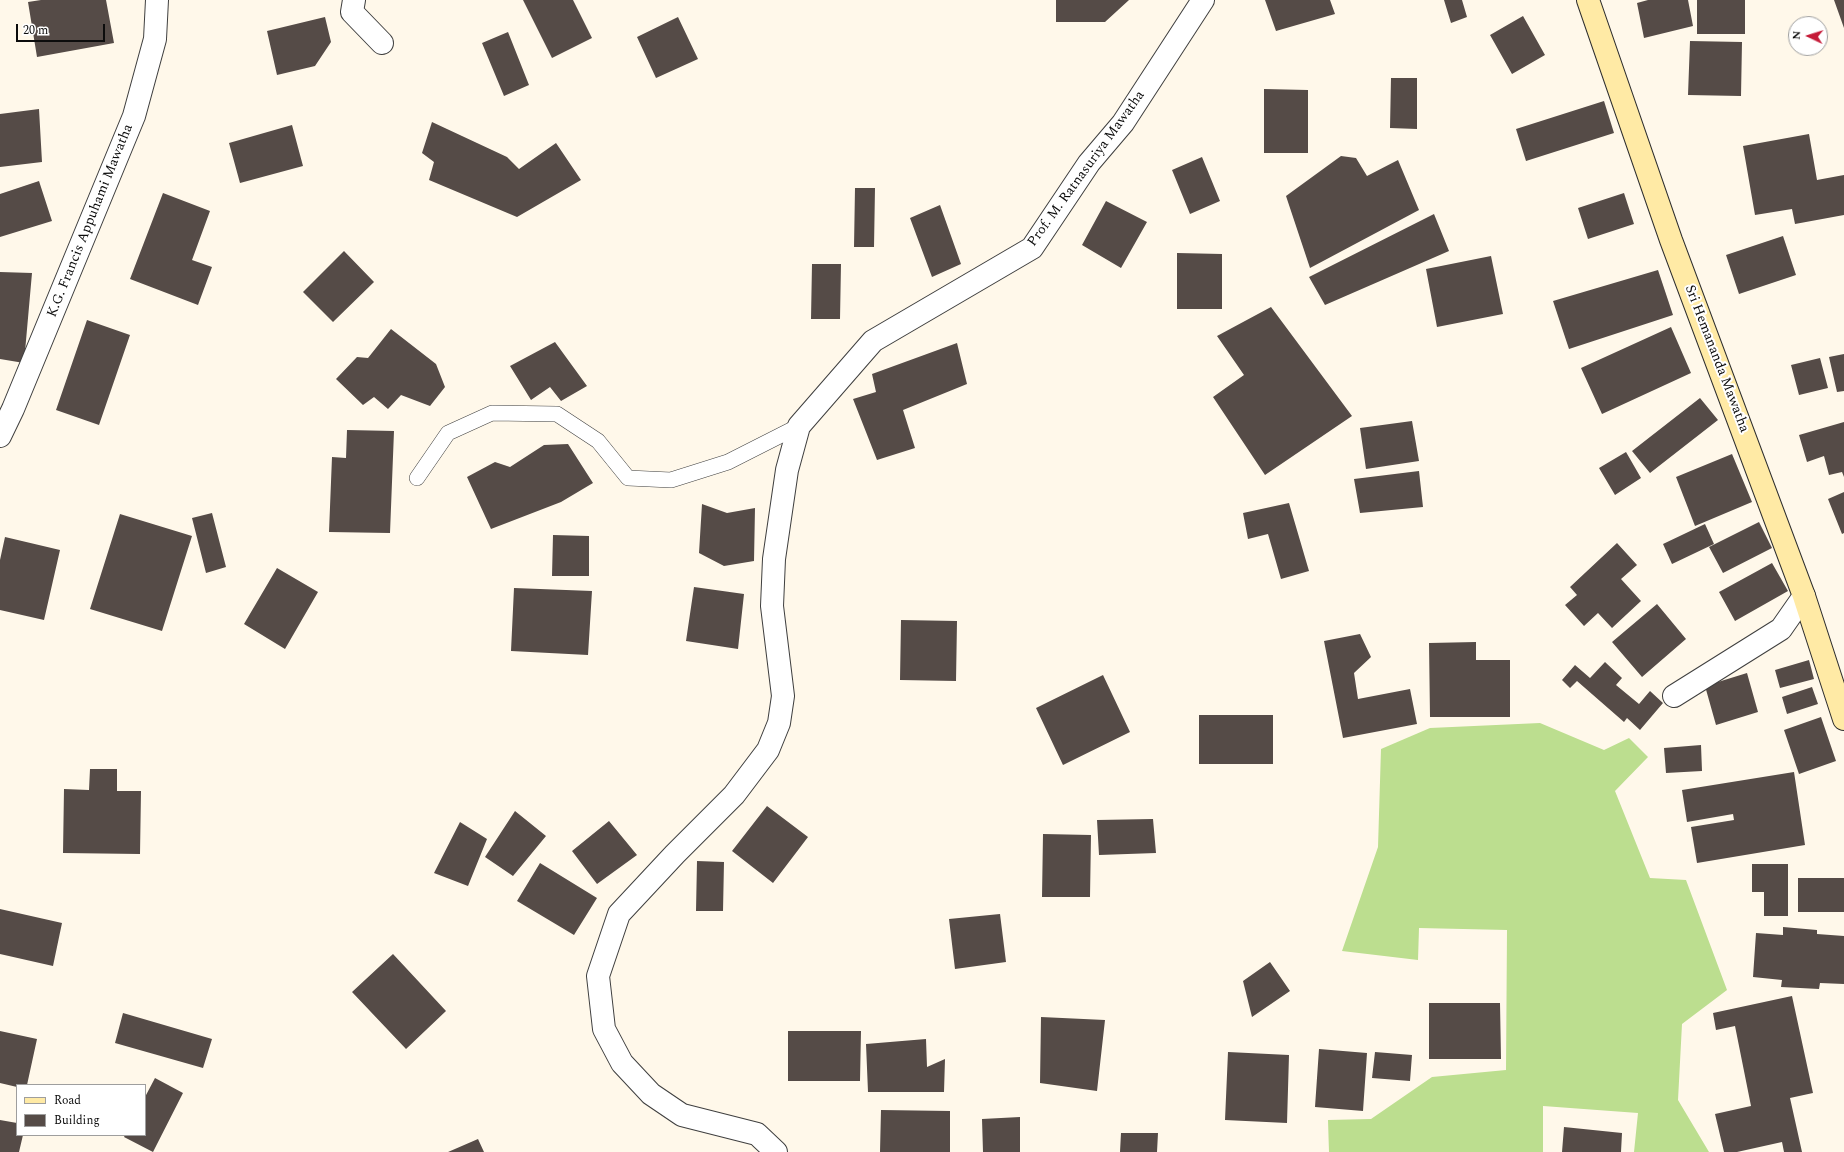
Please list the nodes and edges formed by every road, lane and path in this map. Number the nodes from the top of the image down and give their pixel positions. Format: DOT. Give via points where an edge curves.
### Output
graph roads {
  1 [pos="156,0"];
  2 [pos="354,0"];
  3 [pos="1203,0"];
  4 [pos="1588,0"];
  5 [pos="382,43"];
  6 [pos="799,426"];
  7 [pos="0,436"];
  8 [pos="417,478"];
  9 [pos="1804,596"];
  10 [pos="1674,696"];
  11 [pos="1844,718"];
  12 [pos="776,1152"];
  1 -- 7 [label="street, K.G. Francis Appuhami Mawatha" via="155,39 134,116"];
  2 -- 5 [label="street" via="352,12"];
  3 -- 6 [label="street, Prof. M. Ratnasuriya Mawatha" via="1123,123 1089,163 1032,248 873,341"];
  4 -- 9 [label="main road, Sri Hemananda Mawatha" via="1671,240"];
  6 -- 8 [label="lane" via="728,462 671,480 657,480 628,478 598,441 557,414 492,413 448,433"];
  6 -- 12 [label="street, Prof. M. Ratnasuriya Mawatha" via="787,470 774,559 772,606 783,696 779,723 768,750 734,795 619,914 598,976 604,1028 622,1063 651,1094 682,1115 757,1134"];
  9 -- 10 [label="street" via="1781,629"];
  9 -- 11 [label="main road, Sri Hemananda Mawatha"];
}
